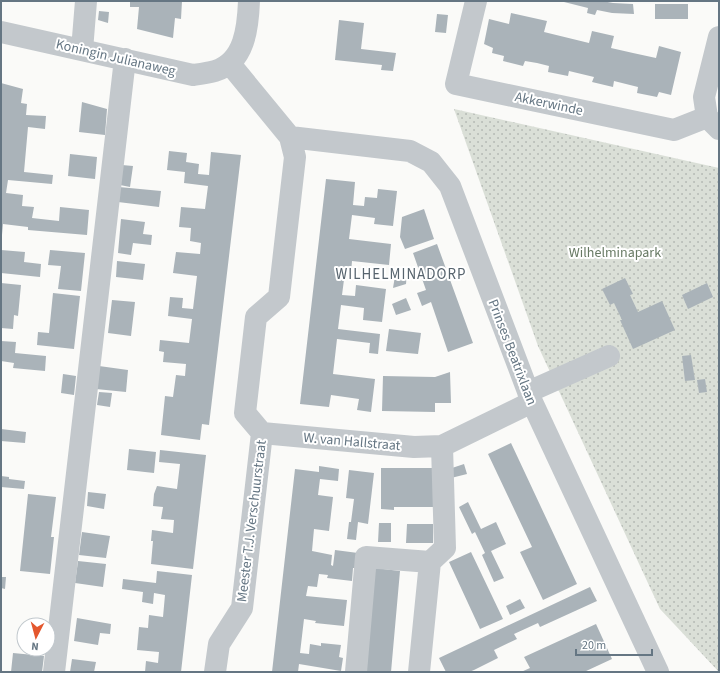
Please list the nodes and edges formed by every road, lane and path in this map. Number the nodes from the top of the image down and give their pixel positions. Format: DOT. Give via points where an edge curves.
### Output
graph roads {
  1 [pos="86,1"];
  2 [pos="249,1"];
  3 [pos="476,1"];
  4 [pos="1,32"];
  5 [pos="719,38"];
  6 [pos="82,50"];
  7 [pos="125,59"];
  8 [pos="230,64"];
  9 [pos="713,123"];
  10 [pos="290,137"];
  11 [pos="609,356"];
  12 [pos="530,397"];
  13 [pos="262,433"];
  14 [pos="442,446"];
  15 [pos="430,562"];
  16 [pos="655,671"];
  17 [pos="54,672"];
  18 [pos="215,672"];
  19 [pos="356,672"];
  20 [pos="419,672"];
  1 -- 6 [label="street"];
  2 -- 8 [label="street" via="248,24 243,45"];
  3 -- 9 [label="street, Akkerwinde" via="456,84 674,130"];
  4 -- 6 [label="street, Koningin Julianaweg"];
  5 -- 9 [label="street" via="704,97"];
  6 -- 7 [label="street, Koningin Julianaweg"];
  7 -- 8 [label="street, Koningin Julianaweg" via="194,75 216,71"];
  7 -- 17 [label="street"];
  8 -- 10 [label="street, Meester T.J. Verschuurstraat"];
  10 -- 12 [label="street, Prinses Beatrixlaan" via="410,151 431,162 450,186"];
  10 -- 13 [label="street, Meester T.J. Verschuurstraat" via="295,157 279,297 256,317 245,413"];
  11 -- 12 [label="street, W. van Hallstraat"];
  12 -- 14 [label="street, W. van Hallstraat"];
  12 -- 16 [label="street, Prinses Beatrixlaan"];
  13 -- 14 [label="street, W. van Hallstraat" via="414,447"];
  13 -- 18 [label="street, Meester T.J. Verschuurstraat" via="242,608 219,644"];
  14 -- 15 [label="street" via="445,548"];
  15 -- 19 [label="street" via="366,557"];
  15 -- 20 [label="street"];
}
